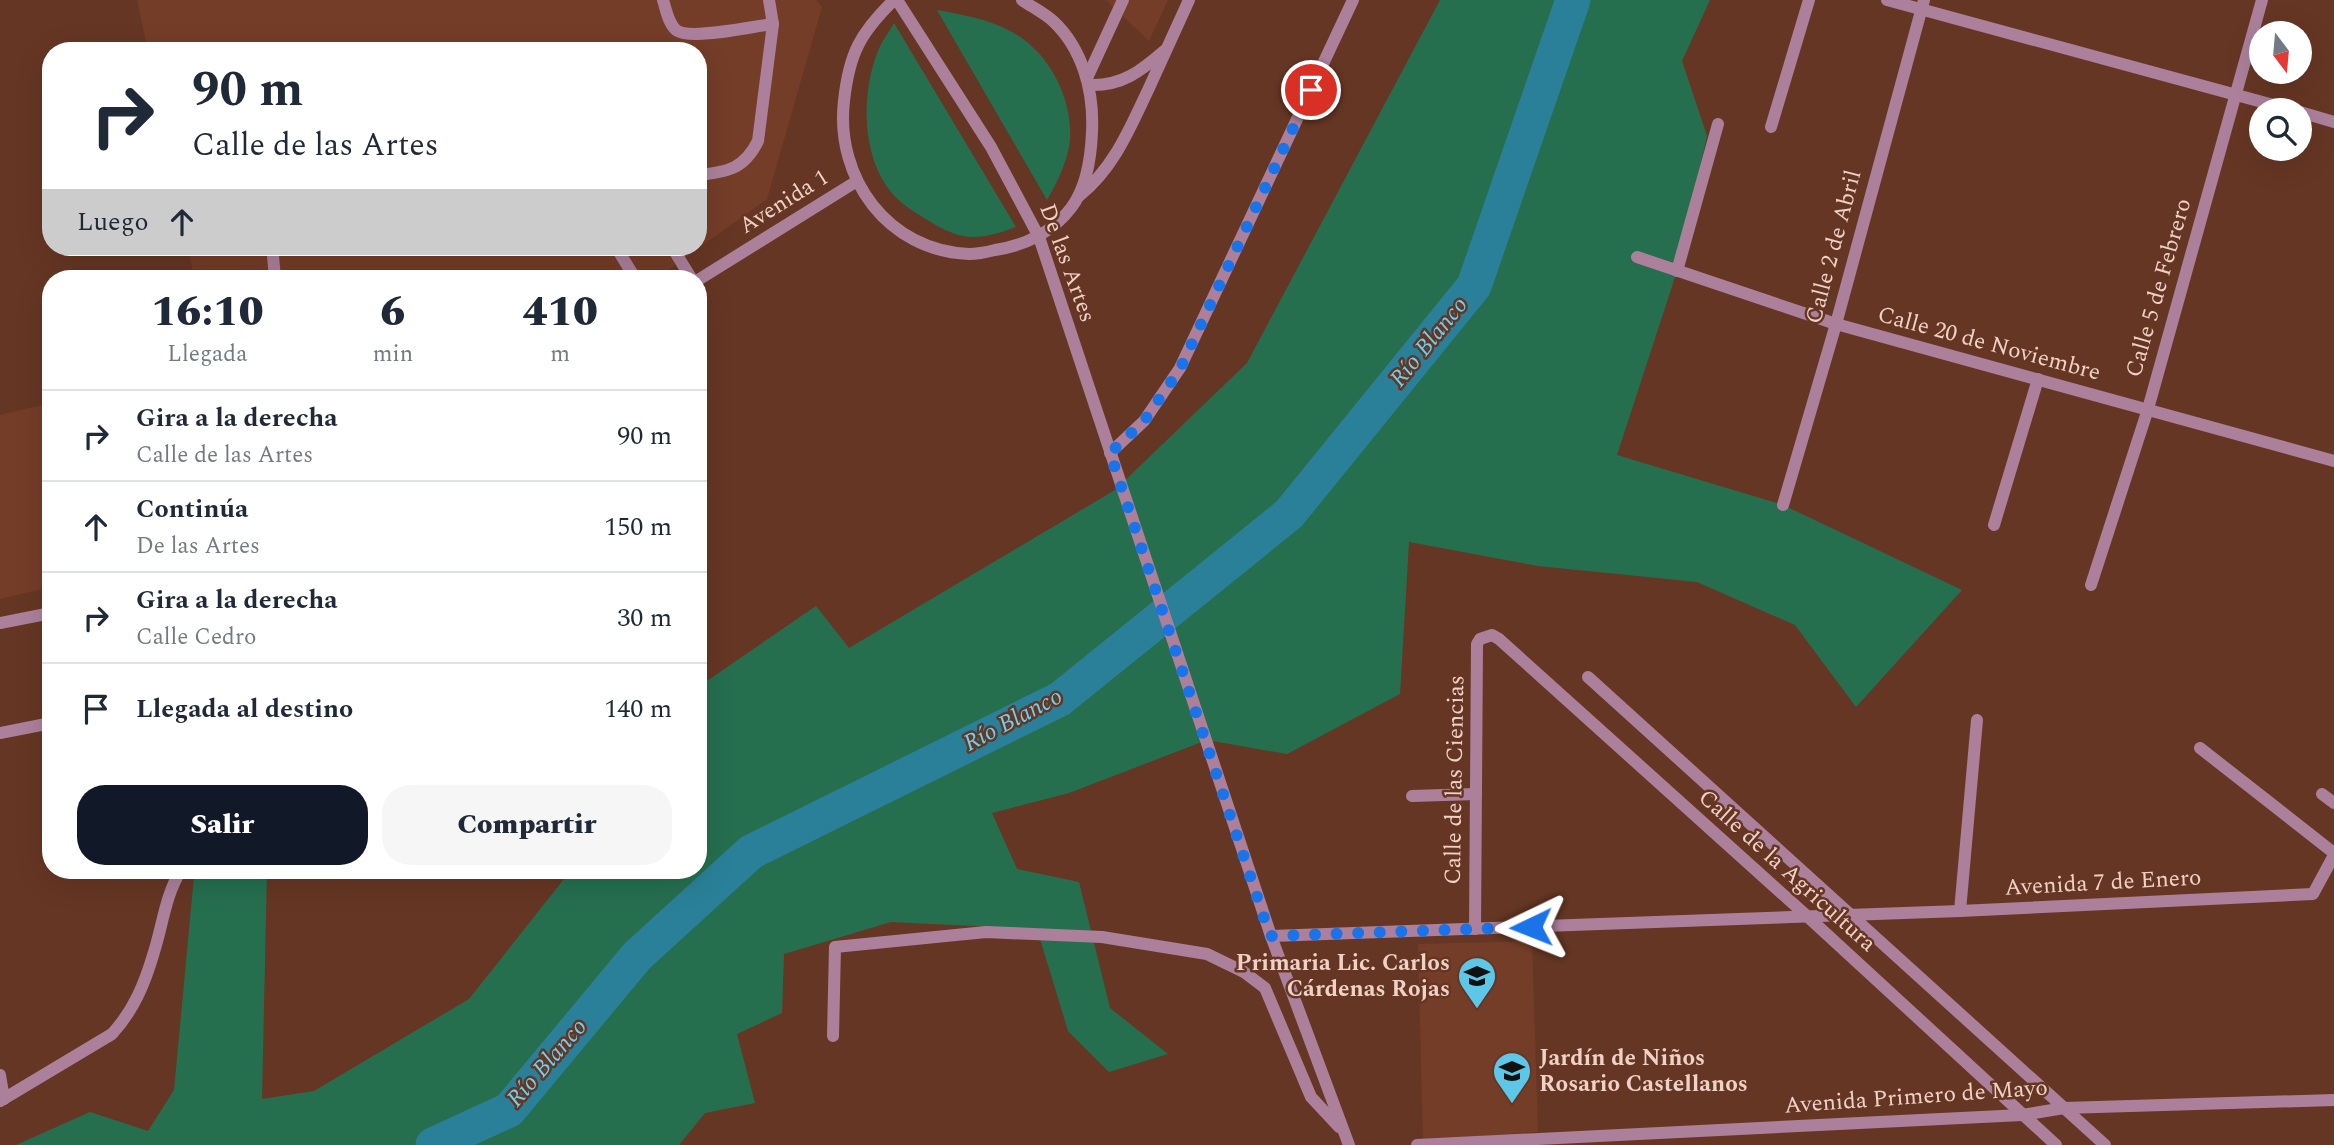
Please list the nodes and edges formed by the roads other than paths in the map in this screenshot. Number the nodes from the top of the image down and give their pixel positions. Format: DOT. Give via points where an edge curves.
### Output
graph roads {
  1 [pos="663,0"];
  2 [pos="769,0"];
  3 [pos="895,0"];
  4 [pos="1022,0"];
  5 [pos="1123,0"];
  6 [pos="1189,0"];
  7 [pos="1353,0"];
  8 [pos="1809,0"];
  9 [pos="1886,0"];
  10 [pos="2262,0"];
  11 [pos="1922,5"];
  12 [pos="774,24"];
  13 [pos="1167,49"];
  14 [pos="1088,81"];
  15 [pos="2235,95"];
  16 [pos="2249,99"];
  17 [pos="2312,116"];
  18 [pos="2334,122"];
  19 [pos="1718,124"];
  20 [pos="1771,127"];
  21 [pos="707,174"];
  22 [pos="857,181"];
  23 [pos="1076,199"];
  24 [pos="1039,237"];
  25 [pos="1637,257"];
  26 [pos="1677,271"];
  27 [pos="707,274"];
  28 [pos="1836,324"];
  29 [pos="2038,379"];
  30 [pos="2148,409"];
  31 [pos="1110,453"];
  32 [pos="2334,461"];
  33 [pos="1783,505"];
  34 [pos="1994,525"];
  35 [pos="2091,585"];
  36 [pos="42,615"];
  37 [pos="0,623"];
  38 [pos="1486,636"];
  39 [pos="1588,677"];
  40 [pos="1977,720"];
  41 [pos="42,725"];
  42 [pos="0,733"];
  43 [pos="2200,748"];
  44 [pos="1476,794"];
  45 [pos="2322,794"];
  46 [pos="1412,796"];
  47 [pos="2334,803"];
  48 [pos="2334,854"];
  49 [pos="176,879"];
  50 [pos="1959,911"];
  51 [pos="1844,915"];
  52 [pos="1814,916"];
  53 [pos="1475,929"];
  54 [pos="1270,936"];
  55 [pos="833,1036"];
  56 [pos="0,1075"];
  57 [pos="2,1100"];
  58 [pos="2334,1100"];
  59 [pos="2052,1110"];
  60 [pos="2022,1115"];
  61 [pos="1344,1132"];
  62 [pos="1349,1145"];
  63 [pos="1417,1145"];
  64 [pos="2056,1145"];
  65 [pos="2105,1145"];
  1 -- 12 [label="street" via="670,22 682,33"];
  2 -- 12 [label="street"];
  3 -- 22 [label="street" via="870,23 855,50 846,81 842,123 846,156"];
  3 -- 24 [label="street, De las Artes" via="991,147"];
  4 -- 14 [label="street" via="1053,21 1074,48"];
  5 -- 14 [label="street"];
  6 -- 13 [label="street"];
  7 -- 31 [label="street" via="1180,369 1144,421"];
  8 -- 20 [label="street"];
  9 -- 11 [label="street"];
  10 -- 15 [label="street, Calle 5 de Febrero"];
  11 -- 15 [label="street"];
  11 -- 28 [label="street, Calle 2 de Abril"];
  12 -- 21 [label="street" via="755,148 734,168"];
  13 -- 14 [label="street" via="1122,81 1104,85"];
  13 -- 23 [label="street" via="1110,165"];
  14 -- 23 [label="street" via="1091,151"];
  15 -- 16 [label="street"];
  15 -- 30 [label="street, Calle 5 de Febrero"];
  17 -- 18 [label="street"];
  19 -- 26 [label="street"];
  22 -- 24 [label="street" via="883,219 913,239 942,250 970,254 1013,248"];
  22 -- 27 [label="street, Avenida 1"];
  23 -- 24 [label="street"];
  24 -- 31 [label="street, De las Artes"];
  25 -- 26 [label="street, Calle 20 de Noviembre"];
  26 -- 28 [label="street, Calle 20 de Noviembre"];
  28 -- 29 [label="street, Calle 20 de Noviembre"];
  28 -- 33 [label="street, Calle 2 de Abril"];
  29 -- 30 [label="street, Calle 20 de Noviembre"];
  29 -- 34 [label="street"];
  30 -- 32 [label="street, Calle 20 de Noviembre"];
  30 -- 35 [label="street, Calle 5 de Febrero"];
  31 -- 54 [label="street, De las Artes"];
  36 -- 37 [label="street"];
  38 -- 44 [label="street, Calle de las Ciencias" via="1478,644"];
  38 -- 52 [label="street, Calle de la Agricultura" via="1499,639"];
  39 -- 51 [label="street, Calle de la Agricultura"];
  40 -- 50 [label="street"];
  41 -- 42 [label="street"];
  43 -- 48 [label="street"];
  44 -- 46 [label="street"];
  44 -- 53 [label="street, Calle de las Ciencias"];
  45 -- 47 [label="street"];
  48 -- 50 [label="street, Avenida 7 de Enero" via="2313,894"];
  49 -- 57 [label="street" via="137,1002 125,1020 112,1034"];
  50 -- 51 [label="street, Avenida 7 de Enero"];
  51 -- 52 [label="street, Avenida 7 de Enero"];
  51 -- 59 [label="street, Calle de la Agricultura"];
  52 -- 53 [label="street"];
  52 -- 60 [label="street, Calle de la Agricultura"];
  53 -- 54 [label="street"];
  54 -- 61 [label="street, De las Artes"];
  55 -- 61 [label="street" via="835,947 986,932 1102,937 1207,954 1265,988 1311,1097"];
  56 -- 57 [label="street"];
  58 -- 59 [label="street, Avenida Primero de Mayo"];
  59 -- 60 [label="street, Avenida Primero de Mayo"];
  59 -- 65 [label="street, Calle de la Agricultura"];
  60 -- 63 [label="street, Avenida Primero de Mayo"];
  60 -- 64 [label="street, Calle de la Agricultura"];
  61 -- 62 [label="street, De las Artes"];
}
